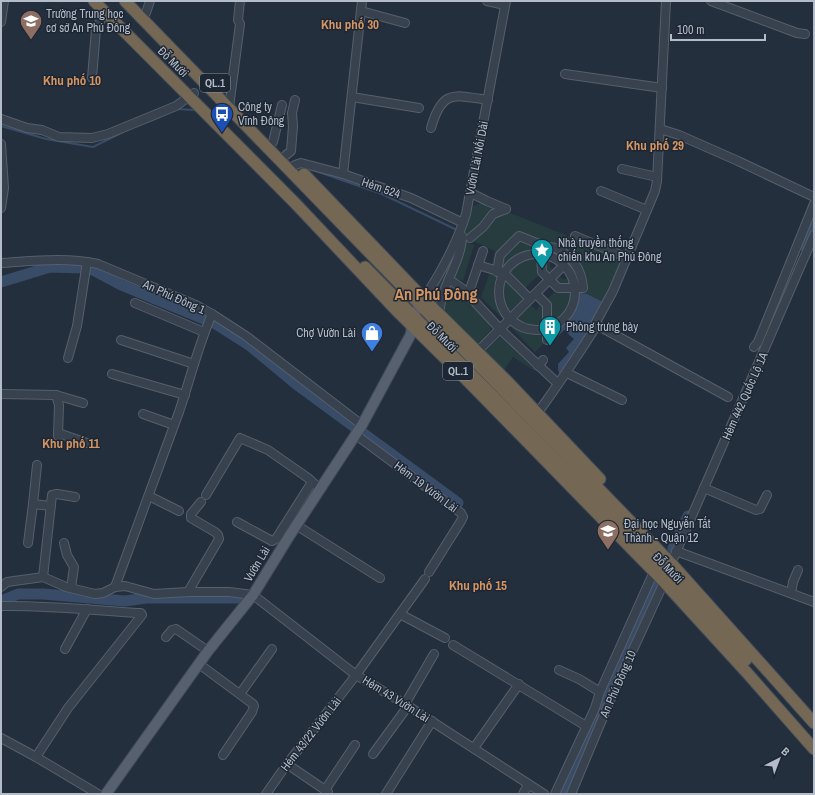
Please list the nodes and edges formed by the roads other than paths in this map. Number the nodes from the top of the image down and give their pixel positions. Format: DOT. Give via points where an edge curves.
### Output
graph roads {
  1 [pos="4,1"];
  2 [pos="94,1"];
  3 [pos="125,1"];
  4 [pos="134,1"];
  5 [pos="150,1"];
  6 [pos="240,1"];
  7 [pos="362,1"];
  8 [pos="487,1"];
  9 [pos="666,1"];
  10 [pos="711,1"];
  11 [pos="506,3"];
  12 [pos="105,7"];
  13 [pos="360,11"];
  14 [pos="146,13"];
  15 [pos="1,22"];
  16 [pos="405,23"];
  17 [pos="805,34"];
  18 [pos="565,74"];
  19 [pos="92,78"];
  20 [pos="662,88"];
  21 [pos="192,95"];
  22 [pos="352,97"];
  23 [pos="296,100"];
  24 [pos="488,100"];
  25 [pos="230,103"];
  26 [pos="282,105"];
  27 [pos="419,108"];
  28 [pos="1,119"];
  29 [pos="431,128"];
  30 [pos="660,128"];
  31 [pos="273,142"];
  32 [pos="1,144"];
  33 [pos="286,155"];
  34 [pos="295,165"];
  35 [pos="622,168"];
  36 [pos="343,174"];
  37 [pos="657,176"];
  38 [pos="601,191"];
  39 [pos="471,193"];
  40 [pos="814,197"];
  41 [pos="814,204"];
  42 [pos="1,208"];
  43 [pos="647,210"];
  44 [pos="462,226"];
  45 [pos="814,235"];
  46 [pos="575,236"];
  47 [pos="470,238"];
  48 [pos="483,251"];
  49 [pos="541,255"];
  50 [pos="628,258"];
  51 [pos="1,263"];
  52 [pos="478,265"];
  53 [pos="563,266"];
  54 [pos="86,268"];
  55 [pos="497,271"];
  56 [pos="450,280"];
  57 [pos="550,280"];
  58 [pos="574,289"];
  59 [pos="467,293"];
  60 [pos="533,296"];
  61 [pos="422,302"];
  62 [pos="135,303"];
  63 [pos="435,315"];
  64 [pos="210,317"];
  65 [pos="510,319"];
  66 [pos="597,325"];
  67 [pos="415,326"];
  68 [pos="500,329"];
  69 [pos="547,329"];
  70 [pos="205,330"];
  71 [pos="121,340"];
  72 [pos="547,340"];
  73 [pos="754,347"];
  74 [pos="477,352"];
  75 [pos="68,358"];
  76 [pos="194,364"];
  77 [pos="567,373"];
  78 [pos="112,374"];
  79 [pos="555,382"];
  80 [pos="1,394"];
  81 [pos="56,395"];
  82 [pos="185,395"];
  83 [pos="728,397"];
  84 [pos="622,400"];
  85 [pos="83,403"];
  86 [pos="142,414"];
  87 [pos="537,414"];
  88 [pos="174,425"];
  89 [pos="359,430"];
  90 [pos="87,443"];
  91 [pos="37,465"];
  92 [pos="312,482"];
  93 [pos="704,488"];
  94 [pos="320,489"];
  95 [pos="767,495"];
  96 [pos="149,496"];
  97 [pos="75,497"];
  98 [pos="33,504"];
  99 [pos="51,506"];
  100 [pos="179,511"];
  101 [pos="237,522"];
  102 [pos="296,525"];
  103 [pos="28,543"];
  104 [pos="64,543"];
  105 [pos="674,557"];
  106 [pos="656,568"];
  107 [pos="798,570"];
  108 [pos="427,576"];
  109 [pos="42,577"];
  110 [pos="380,578"];
  111 [pos="666,579"];
  112 [pos="1,587"];
  113 [pos="115,587"];
  114 [pos="71,588"];
  115 [pos="188,592"];
  116 [pos="791,593"];
  117 [pos="253,595"];
  118 [pos="814,602"];
  119 [pos="1,606"];
  120 [pos="87,609"];
  121 [pos="400,614"];
  122 [pos="166,638"];
  123 [pos="445,638"];
  124 [pos="453,645"];
  125 [pos="66,649"];
  126 [pos="272,649"];
  127 [pos="208,651"];
  128 [pos="434,654"];
  129 [pos="199,664"];
  130 [pos="559,670"];
  131 [pos="356,675"];
  132 [pos="519,684"];
  133 [pos="600,692"];
  134 [pos="240,694"];
  135 [pos="406,705"];
  136 [pos="814,712"];
  137 [pos="432,721"];
  138 [pos="814,723"];
  139 [pos="586,726"];
  140 [pos="814,737"];
  141 [pos="1,738"];
  142 [pos="355,745"];
  143 [pos="474,748"];
  144 [pos="814,749"];
  145 [pos="373,754"];
  146 [pos="223,755"];
  147 [pos="36,757"];
  148 [pos="287,764"];
  149 [pos="528,785"];
  150 [pos="98,794"];
  151 [pos="106,794"];
  152 [pos="266,794"];
  153 [pos="386,794"];
  154 [pos="523,794"];
  155 [pos="544,794"];
  156 [pos="555,794"];
  157 [pos="571,794"];
  1 -- 15 [label="street"];
  2 -- 12 [label="highway, Đỗ Mười / QL.1"];
  3 -- 25 [label="highway, Đỗ Mười / QL.1"];
  4 -- 14 [label="highway, Đỗ Mười / QL.1"];
  5 -- 14 [label="street"];
  6 -- 25 [label="street" via="240,24"];
  7 -- 13 [label="street"];
  8 -- 11 [label="street"];
  9 -- 20 [label="street"];
  10 -- 17 [label="street"];
  11 -- 24 [label="street, Vườn Lài Nối Dài"];
  12 -- 19 [label="street" via="96,29"];
  12 -- 21 [label="highway, Đỗ Mười / QL.1"];
  13 -- 16 [label="street"];
  13 -- 22 [label="street"];
  14 -- 25 [label="highway, Đỗ Mười / QL.1"];
  18 -- 20 [label="street"];
  20 -- 30 [label="street"];
  21 -- 28 [label="street" via="176,106 92,138 59,137"];
  21 -- 67 [label="highway, Đỗ Mười / QL.1"];
  22 -- 27 [label="street"];
  22 -- 36 [label="street"];
  23 -- 33 [label="street" via="292,113 290,151"];
  24 -- 29 [label="street" via="452,96 445,100 436,112"];
  24 -- 39 [label="street, Vườn Lài Nối Dài"];
  25 -- 31 [label="highway, Đỗ Mười / QL.1"];
  25 -- 61 [label="highway, Đỗ Mười / QL.1"];
  26 -- 31 [label="street"];
  30 -- 37 [label="street"];
  30 -- 40 [label="street" via="738,160"];
  31 -- 33 [label="highway, Đỗ Mười / QL.1"];
  32 -- 42 [label="street" via="4,188"];
  33 -- 34 [label="highway, Đỗ Mười / QL.1"];
  34 -- 36 [label="street, Hẻm 524" via="301,163"];
  34 -- 61 [label="highway, Đỗ Mười / QL.1"];
  35 -- 37 [label="street"];
  36 -- 44 [label="street, Hẻm 524" via="411,198"];
  37 -- 43 [label="street" via="655,191"];
  38 -- 43 [label="street"];
  39 -- 44 [label="street, Vườn Lài Nối Dài"];
  39 -- 47 [label="street" via="506,209 493,214"];
  41 -- 73 [label="street"];
  43 -- 50 [label="street"];
  44 -- 56 [label="street, Vườn Lài" via="462,239"];
  44 -- 61 [label="street, Vườn Lài Nối Dài" via="450,255"];
  45 -- 93 [label="street, Hẻm 442 Quốc Lộ 1A"];
  46 -- 50 [label="street"];
  48 -- 52 [label="street"];
  49 -- 53 [label="street" via="554,259"];
  49 -- 55 [label="street" via="520,258"];
  49 -- 57 [label="street" via="542,272"];
  50 -- 66 [label="street" via="596,322"];
  51 -- 54 [label="street, An Phú Đông 1" via="54,259"];
  52 -- 55 [label="street"];
  52 -- 59 [label="street"];
  53 -- 57 [label="street"];
  53 -- 58 [label="street" via="571,277"];
  54 -- 64 [label="street, An Phú Đông 1" via="98,264 196,305"];
  54 -- 75 [label="street"];
  55 -- 58 [label="street" via="500,255 519,236 557,249 570,258 583,280 583,288"];
  55 -- 60 [label="street"];
  55 -- 65 [label="street" via="500,299"];
  56 -- 59 [label="street"];
  56 -- 63 [label="street, Vườn Lài"];
  57 -- 58 [label="street" via="558,288"];
  57 -- 60 [label="street"];
  58 -- 69 [label="street" via="574,301 569,312 558,324"];
  59 -- 68 [label="street"];
  60 -- 65 [label="street"];
  60 -- 69 [label="street" via="547,305"];
  61 -- 63 [label="highway, Đỗ Mười / QL.1"];
  61 -- 67 [label="main road, Vườn Lài"];
  62 -- 70 [label="street"];
  63 -- 67 [label="main road, Vườn Lài"];
  63 -- 74 [label="highway, Đỗ Mười / QL.1"];
  63 -- 105 [label="highway, Đỗ Mười / QL.1"];
  64 -- 70 [label="street"];
  64 -- 89 [label="street, An Phú Đông 1" via="246,336"];
  65 -- 68 [label="street"];
  65 -- 69 [label="street" via="525,328"];
  66 -- 77 [label="street"];
  66 -- 83 [label="street"];
  67 -- 89 [label="main road, Vườn Lài"];
  67 -- 106 [label="highway, Đỗ Mười / QL.1"];
  68 -- 74 [label="street"];
  68 -- 79 [label="street" via="540,363"];
  69 -- 72 [label="street"];
  70 -- 76 [label="street"];
  71 -- 76 [label="street"];
  74 -- 87 [label="highway, Đỗ Mười / QL.1"];
  76 -- 82 [label="street"];
  77 -- 84 [label="street"];
  77 -- 87 [label="street"];
  78 -- 82 [label="street"];
  80 -- 81 [label="street"];
  81 -- 85 [label="street"];
  81 -- 90 [label="street" via="59,405 58,435"];
  82 -- 88 [label="street"];
  86 -- 88 [label="street"];
  87 -- 105 [label="highway, Đỗ Mười / QL.1"];
  88 -- 96 [label="street"];
  89 -- 94 [label="main road, Vườn Lài"];
  89 -- 108 [label="street, Hẻm 19 Vườn Lài" via="463,517"];
  91 -- 98 [label="street"];
  92 -- 94 [label="street"];
  92 -- 101 [label="street" via="276,539 272,541"];
  92 -- 115 [label="street" via="268,450 240,438 204,498 191,514 191,518 215,532 219,538"];
  93 -- 95 [label="street" via="756,510 760,508"];
  93 -- 105 [label="street, Hẻm 442 Quốc Lộ 1A"];
  94 -- 102 [label="main road, Vườn Lài"];
  96 -- 100 [label="street"];
  96 -- 113 [label="street"];
  97 -- 99 [label="street" via="52,495"];
  98 -- 99 [label="street"];
  98 -- 103 [label="street"];
  99 -- 109 [label="street"];
  102 -- 110 [label="street"];
  102 -- 117 [label="main road, Vườn Lài"];
  104 -- 114 [label="street" via="74,567"];
  105 -- 116 [label="street"];
  105 -- 136 [label="highway, Đỗ Mười / QL.1"];
  105 -- 138 [label="highway, Đỗ Mười / QL.1"];
  106 -- 111 [label="highway, Đỗ Mười / QL.1"];
  106 -- 133 [label="street"];
  107 -- 116 [label="street"];
  108 -- 121 [label="street, Hẻm 43/22 Vườn Lài"];
  109 -- 112 [label="street" via="7,582"];
  109 -- 114 [label="street"];
  111 -- 140 [label="highway, Đỗ Mười / QL.1" via="732,644"];
  111 -- 144 [label="highway, Đỗ Mười / QL.1"];
  111 -- 157 [label="street, An Phú Đông 10" via="614,691"];
  113 -- 114 [label="street" via="95,594"];
  113 -- 115 [label="street" via="125,586 154,594"];
  115 -- 117 [label="street"];
  116 -- 118 [label="street"];
  117 -- 127 [label="main road, Vườn Lài"];
  117 -- 131 [label="street, Hẻm 43 Vườn Lài"];
  119 -- 120 [label="street"];
  120 -- 125 [label="street"];
  120 -- 147 [label="street" via="142,615 68,708"];
  121 -- 123 [label="street"];
  121 -- 131 [label="street, Hẻm 43/22 Vườn Lài"];
  122 -- 127 [label="street" via="176,629"];
  124 -- 132 [label="street"];
  126 -- 134 [label="street"];
  127 -- 129 [label="main road, Vườn Lài"];
  128 -- 135 [label="street"];
  129 -- 134 [label="street"];
  129 -- 151 [label="main road, Vườn Lài"];
  130 -- 133 [label="street"];
  131 -- 135 [label="street, Hẻm 43 Vườn Lài"];
  131 -- 148 [label="street, Hẻm 43/22 Vườn Lài"];
  132 -- 139 [label="street"];
  132 -- 143 [label="street"];
  133 -- 139 [label="street"];
  134 -- 146 [label="street" via="253,704 253,708"];
  135 -- 137 [label="street, Hẻm 43 Vườn Lài"];
  135 -- 145 [label="street"];
  137 -- 143 [label="street, Hẻm 43 Vườn Lài"];
  137 -- 153 [label="street"];
  139 -- 156 [label="street"];
  141 -- 147 [label="street"];
  142 -- 148 [label="street" via="327,791"];
  143 -- 149 [label="street, Hẻm 43 Vườn Lài"];
  147 -- 150 [label="street"];
  148 -- 152 [label="street, Hẻm 43/22 Vườn Lài"];
  149 -- 154 [label="street"];
  149 -- 155 [label="street, Hẻm 43 Vườn Lài"];
}
